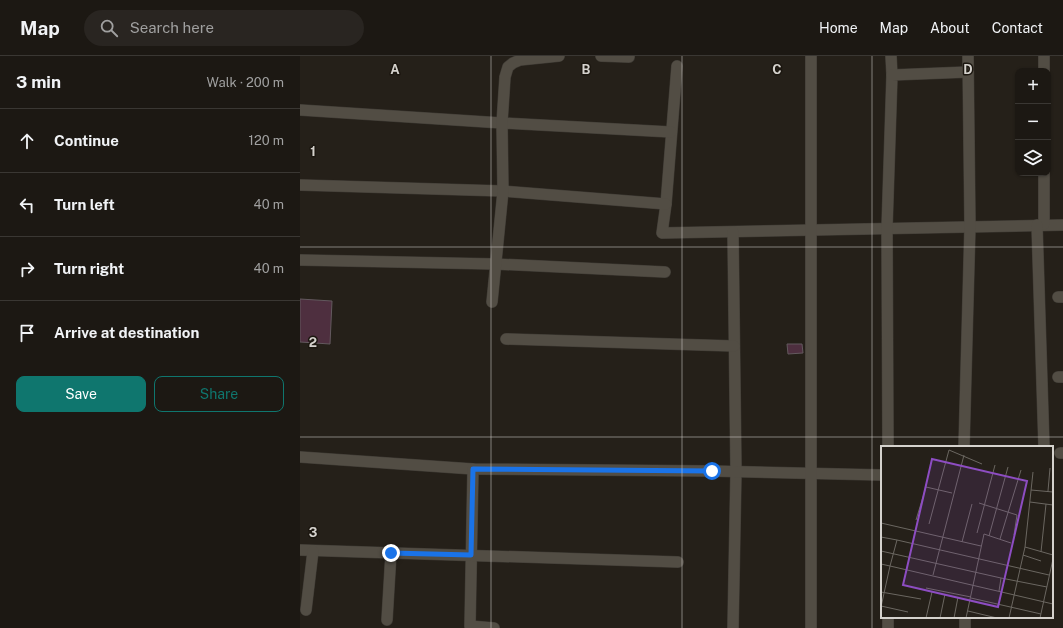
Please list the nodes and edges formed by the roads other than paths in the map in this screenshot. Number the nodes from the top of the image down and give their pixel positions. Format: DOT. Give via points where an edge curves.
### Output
graph roads {
  1 [pos="559,56"];
  2 [pos="601,56"];
  3 [pos="811,56"];
  4 [pos="891,56"];
  5 [pos="968,56"];
  6 [pos="1044,56"];
  7 [pos="628,57"];
  8 [pos="677,66"];
  9 [pos="1044,68"];
  10 [pos="968,72"];
  11 [pos="892,75"];
  12 [pos="300,110"];
  13 [pos="502,123"];
  14 [pos="671,132"];
  15 [pos="1044,176"];
  16 [pos="300,185"];
  17 [pos="503,191"];
  18 [pos="666,204"];
  19 [pos="1063,224"];
  20 [pos="1040,225"];
  21 [pos="970,226"];
  22 [pos="887,228"];
  23 [pos="812,231"];
  24 [pos="733,232"];
  25 [pos="300,260"];
  26 [pos="495,264"];
  27 [pos="665,272"];
  28 [pos="492,302"];
  29 [pos="506,339"];
  30 [pos="734,346"];
  31 [pos="888,446"];
  32 [pos="964,446"];
  33 [pos="1044,446"];
  34 [pos="300,457"];
  35 [pos="473,469"];
  36 [pos="736,471"];
  37 [pos="811,473"];
  38 [pos="881,475"];
  39 [pos="300,550"];
  40 [pos="313,551"];
  41 [pos="391,553"];
  42 [pos="471,555"];
  43 [pos="678,562"];
  44 [pos="306,610"];
  45 [pos="387,620"];
  46 [pos="494,628"];
  47 [pos="733,628"];
  48 [pos="811,628"];
  1 -- 13 [label="street" via="520,60 508,67 504,78"];
  2 -- 7 [label="street"];
  3 -- 23 [label="street"];
  4 -- 11 [label="street"];
  5 -- 10 [label="street"];
  6 -- 9 [label="street"];
  8 -- 14 [label="street"];
  10 -- 11 [label="street"];
  10 -- 21 [label="street"];
  11 -- 22 [label="street"];
  12 -- 13 [label="street"];
  13 -- 14 [label="street"];
  13 -- 17 [label="street"];
  14 -- 18 [label="street"];
  15 -- 20 [label="street"];
  16 -- 17 [label="street"];
  17 -- 18 [label="street"];
  17 -- 26 [label="street"];
  18 -- 24 [label="street" via="662,233"];
  19 -- 20 [label="street"];
  20 -- 21 [label="street"];
  20 -- 33 [label="street"];
  21 -- 22 [label="street"];
  21 -- 32 [label="street"];
  22 -- 23 [label="street"];
  22 -- 31 [label="street"];
  23 -- 24 [label="street"];
  23 -- 37 [label="street"];
  24 -- 30 [label="street"];
  25 -- 26 [label="street"];
  26 -- 27 [label="street"];
  26 -- 28 [label="street"];
  29 -- 30 [label="street"];
  30 -- 36 [label="street"];
  34 -- 35 [label="street"];
  35 -- 36 [label="street"];
  35 -- 42 [label="street"];
  36 -- 37 [label="street"];
  36 -- 47 [label="street"];
  37 -- 38 [label="street"];
  37 -- 48 [label="street"];
  39 -- 40 [label="street"];
  40 -- 41 [label="street"];
  40 -- 44 [label="street"];
  41 -- 42 [label="street"];
  41 -- 45 [label="street"];
  42 -- 43 [label="street"];
  42 -- 46 [label="street" via="470,626"];
}
